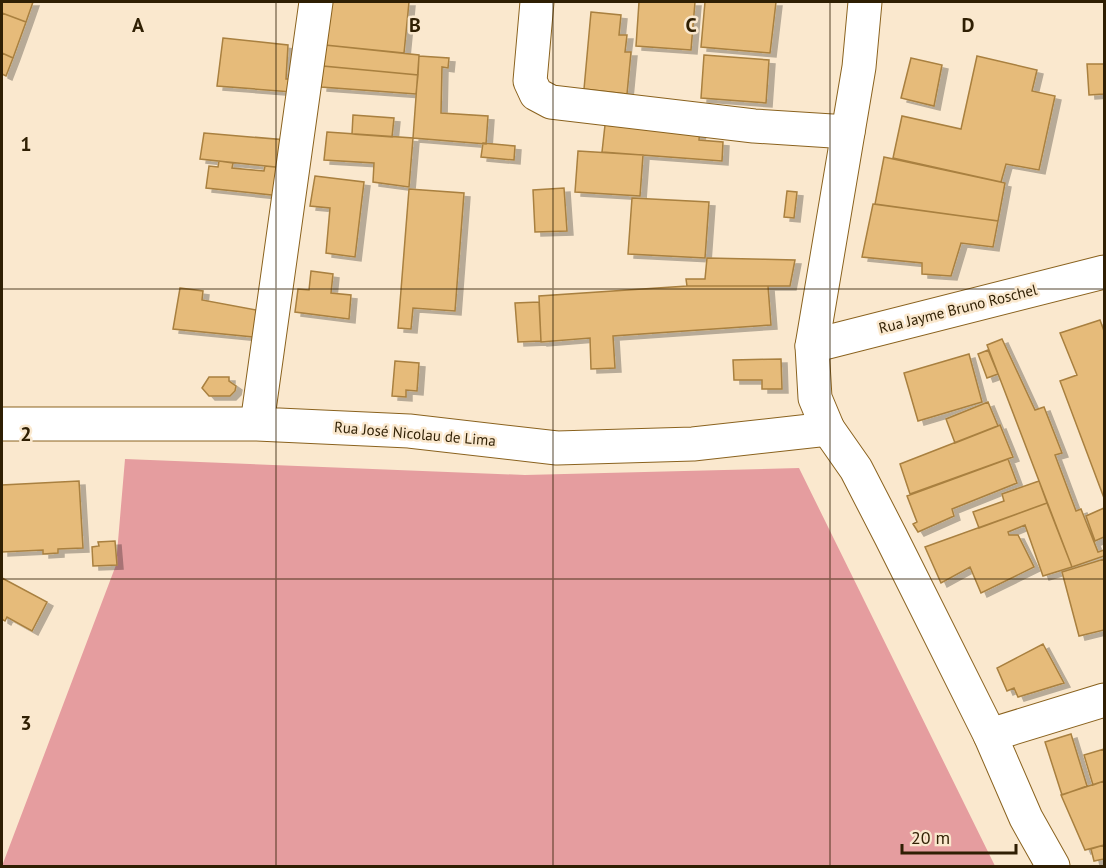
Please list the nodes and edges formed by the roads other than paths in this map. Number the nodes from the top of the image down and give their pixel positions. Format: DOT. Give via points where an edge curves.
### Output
graph roads {
  1 [pos="316,2"];
  2 [pos="537,2"];
  3 [pos="865,2"];
  4 [pos="848,132"];
  5 [pos="1104,272"];
  6 [pos="812,346"];
  7 [pos="257,423"];
  8 [pos="2,424"];
  9 [pos="828,429"];
  10 [pos="1104,700"];
  11 [pos="990,735"];
  12 [pos="1053,867"];
  1 -- 7 [label="street"];
  2 -- 4 [label="street" via="530,81 536,94 551,102 754,126"];
  3 -- 4 [label="street"];
  4 -- 6 [label="street"];
  5 -- 6 [label="street, Rua Jayme Bruno Roschel"];
  6 -- 9 [label="street" via="815,398"];
  7 -- 8 [label="street, Rua José Nicolau de Lima"];
  7 -- 9 [label="street, Rua José Nicolau de Lima" via="409,431 558,448 693,444"];
  9 -- 11 [label="street" via="861,479"];
  10 -- 11 [label="street"];
  11 -- 12 [label="street" via="1026,818"];
}
